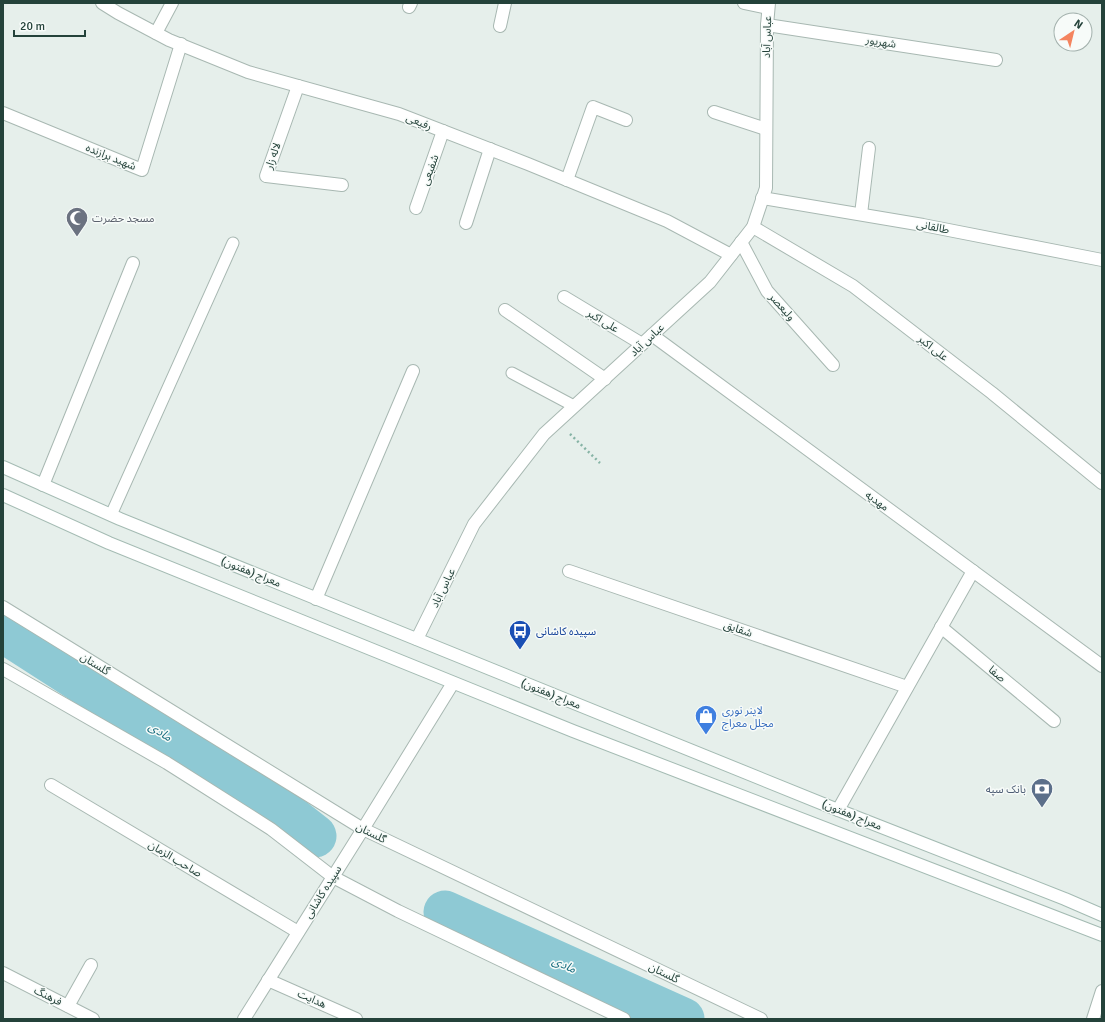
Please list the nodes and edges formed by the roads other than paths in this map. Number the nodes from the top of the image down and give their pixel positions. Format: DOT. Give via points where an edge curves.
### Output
graph roads {
  1 [pos="102,3"];
  2 [pos="172,3"];
  3 [pos="505,3"];
  4 [pos="744,3"];
  5 [pos="769,5"];
  6 [pos="767,25"];
  7 [pos="500,26"];
  8 [pos="156,33"];
  9 [pos="181,44"];
  10 [pos="996,60"];
  11 [pos="298,86"];
  12 [pos="714,112"];
  13 [pos="3,113"];
  14 [pos="626,120"];
  15 [pos="766,129"];
  16 [pos="444,131"];
  17 [pos="869,148"];
  18 [pos="490,149"];
  19 [pos="567,180"];
  20 [pos="342,185"];
  21 [pos="762,198"];
  22 [pos="416,208"];
  23 [pos="861,214"];
  24 [pos="466,223"];
  25 [pos="753,227"];
  26 [pos="741,242"];
  27 [pos="233,243"];
  28 [pos="732,255"];
  29 [pos="1102,260"];
  30 [pos="133,263"];
  31 [pos="564,297"];
  32 [pos="505,310"];
  33 [pos="652,335"];
  34 [pos="642,344"];
  35 [pos="833,365"];
  36 [pos="413,371"];
  37 [pos="512,373"];
  38 [pos="605,379"];
  39 [pos="574,406"];
  40 [pos="3,467"];
  41 [pos="1102,483"];
  42 [pos="43,484"];
  43 [pos="3,495"];
  44 [pos="111,515"];
  45 [pos="973,571"];
  46 [pos="569,572"];
  47 [pos="316,599"];
  48 [pos="3,608"];
  49 [pos="941,627"];
  50 [pos="417,639"];
  51 [pos="1102,666"];
  52 [pos="3,669"];
  53 [pos="453,683"];
  54 [pos="907,687"];
  55 [pos="1054,721"];
  56 [pos="51,785"];
  57 [pos="838,810"];
  58 [pos="363,829"];
  59 [pos="332,877"];
  60 [pos="1065,899"];
  61 [pos="1102,915"];
  62 [pos="1058,917"];
  63 [pos="298,932"];
  64 [pos="1102,935"];
  65 [pos="90,966"];
  66 [pos="3,973"];
  67 [pos="268,980"];
  68 [pos="1102,991"];
  69 [pos="68,1006"];
  70 [pos="93,1019"];
  71 [pos="244,1019"];
  72 [pos="356,1019"];
  73 [pos="624,1019"];
  74 [pos="761,1019"];
  75 [pos="1093,1019"];
  1 -- 8 [label="street, رفیعی"];
  2 -- 8 [label="street"];
  3 -- 7 [label="street"];
  4 -- 5 [label="street"];
  5 -- 6 [label="street, عباس آباد"];
  6 -- 10 [label="street, شهریور"];
  6 -- 15 [label="street, عباس آباد"];
  8 -- 9 [label="street, رفیعی"];
  9 -- 11 [label="street, رفیعی" via="248,72"];
  9 -- 13 [label="street, شهید برازنده" via="142,170"];
  11 -- 16 [label="street, رفیعی" via="399,114"];
  11 -- 20 [label="street, لاله زار" via="266,176"];
  12 -- 15 [label="street"];
  14 -- 19 [label="street" via="593,107"];
  15 -- 21 [label="street, عباس آباد" via="766,188"];
  16 -- 18 [label="street, رفیعی"];
  16 -- 22 [label="street, شفیعی"];
  17 -- 23 [label="street"];
  18 -- 19 [label="street, رفیعی"];
  18 -- 24 [label="street"];
  19 -- 28 [label="street, رفیعی" via="667,221"];
  21 -- 23 [label="street, طالقانی"];
  21 -- 25 [label="street, عباس آباد"];
  23 -- 29 [label="street, طالقانی"];
  25 -- 26 [label="street, عباس آباد"];
  25 -- 41 [label="street, علی اکبر" via="853,286 992,393"];
  26 -- 28 [label="street, عباس آباد"];
  26 -- 35 [label="street, ولیعصر" via="767,291"];
  27 -- 44 [label="lane"];
  28 -- 33 [label="street, عباس آباد" via="710,282"];
  30 -- 42 [label="street"];
  31 -- 34 [label="street, علی اکبر"];
  32 -- 38 [label="street"];
  33 -- 34 [label="street, عباس آباد"];
  33 -- 45 [label="street, مهدیه"];
  34 -- 38 [label="street, عباس آباد"];
  36 -- 47 [label="street"];
  37 -- 39 [label="lane"];
  38 -- 39 [label="street, عباس آباد"];
  39 -- 50 [label="street, عباس آباد" via="544,434 474,524"];
  40 -- 42 [label="street, معراج (هفتون)"];
  42 -- 44 [label="street, معراج (هفتون)"];
  43 -- 53 [label="street, معراج (هفتون)" via="109,542"];
  44 -- 47 [label="street, معراج (هفتون)"];
  45 -- 49 [label="street"];
  45 -- 51 [label="street, مهدیه"];
  46 -- 54 [label="street, شقایق"];
  47 -- 50 [label="street, معراج (هفتون)"];
  48 -- 58 [label="street, گلستان"];
  49 -- 54 [label="street"];
  49 -- 55 [label="street, صفا"];
  50 -- 57 [label="street, معراج (هفتون)"];
  52 -- 59 [label="street" via="167,763 271,829"];
  53 -- 58 [label="street, سپیده کاشانی"];
  53 -- 62 [label="street, معراج (هفتون)"];
  54 -- 57 [label="street"];
  56 -- 63 [label="street, صاحب الزمان"];
  57 -- 60 [label="street, معراج (هفتون)"];
  58 -- 59 [label="street, سپیده کاشانی"];
  58 -- 74 [label="street, گلستان"];
  59 -- 63 [label="street, سپیده کاشانی"];
  59 -- 73 [label="street"];
  60 -- 61 [label="street, معراج (هفتون)"];
  60 -- 62 [label="street"];
  62 -- 64 [label="street, معراج (هفتون)"];
  63 -- 67 [label="street, سپیده کاشانی"];
  65 -- 69 [label="street"];
  66 -- 69 [label="street, فرهنگ"];
  67 -- 71 [label="street, سپیده کاشانی"];
  67 -- 72 [label="street, هدایت"];
  68 -- 75 [label="street"];
  69 -- 70 [label="street, فرهنگ"];
}
